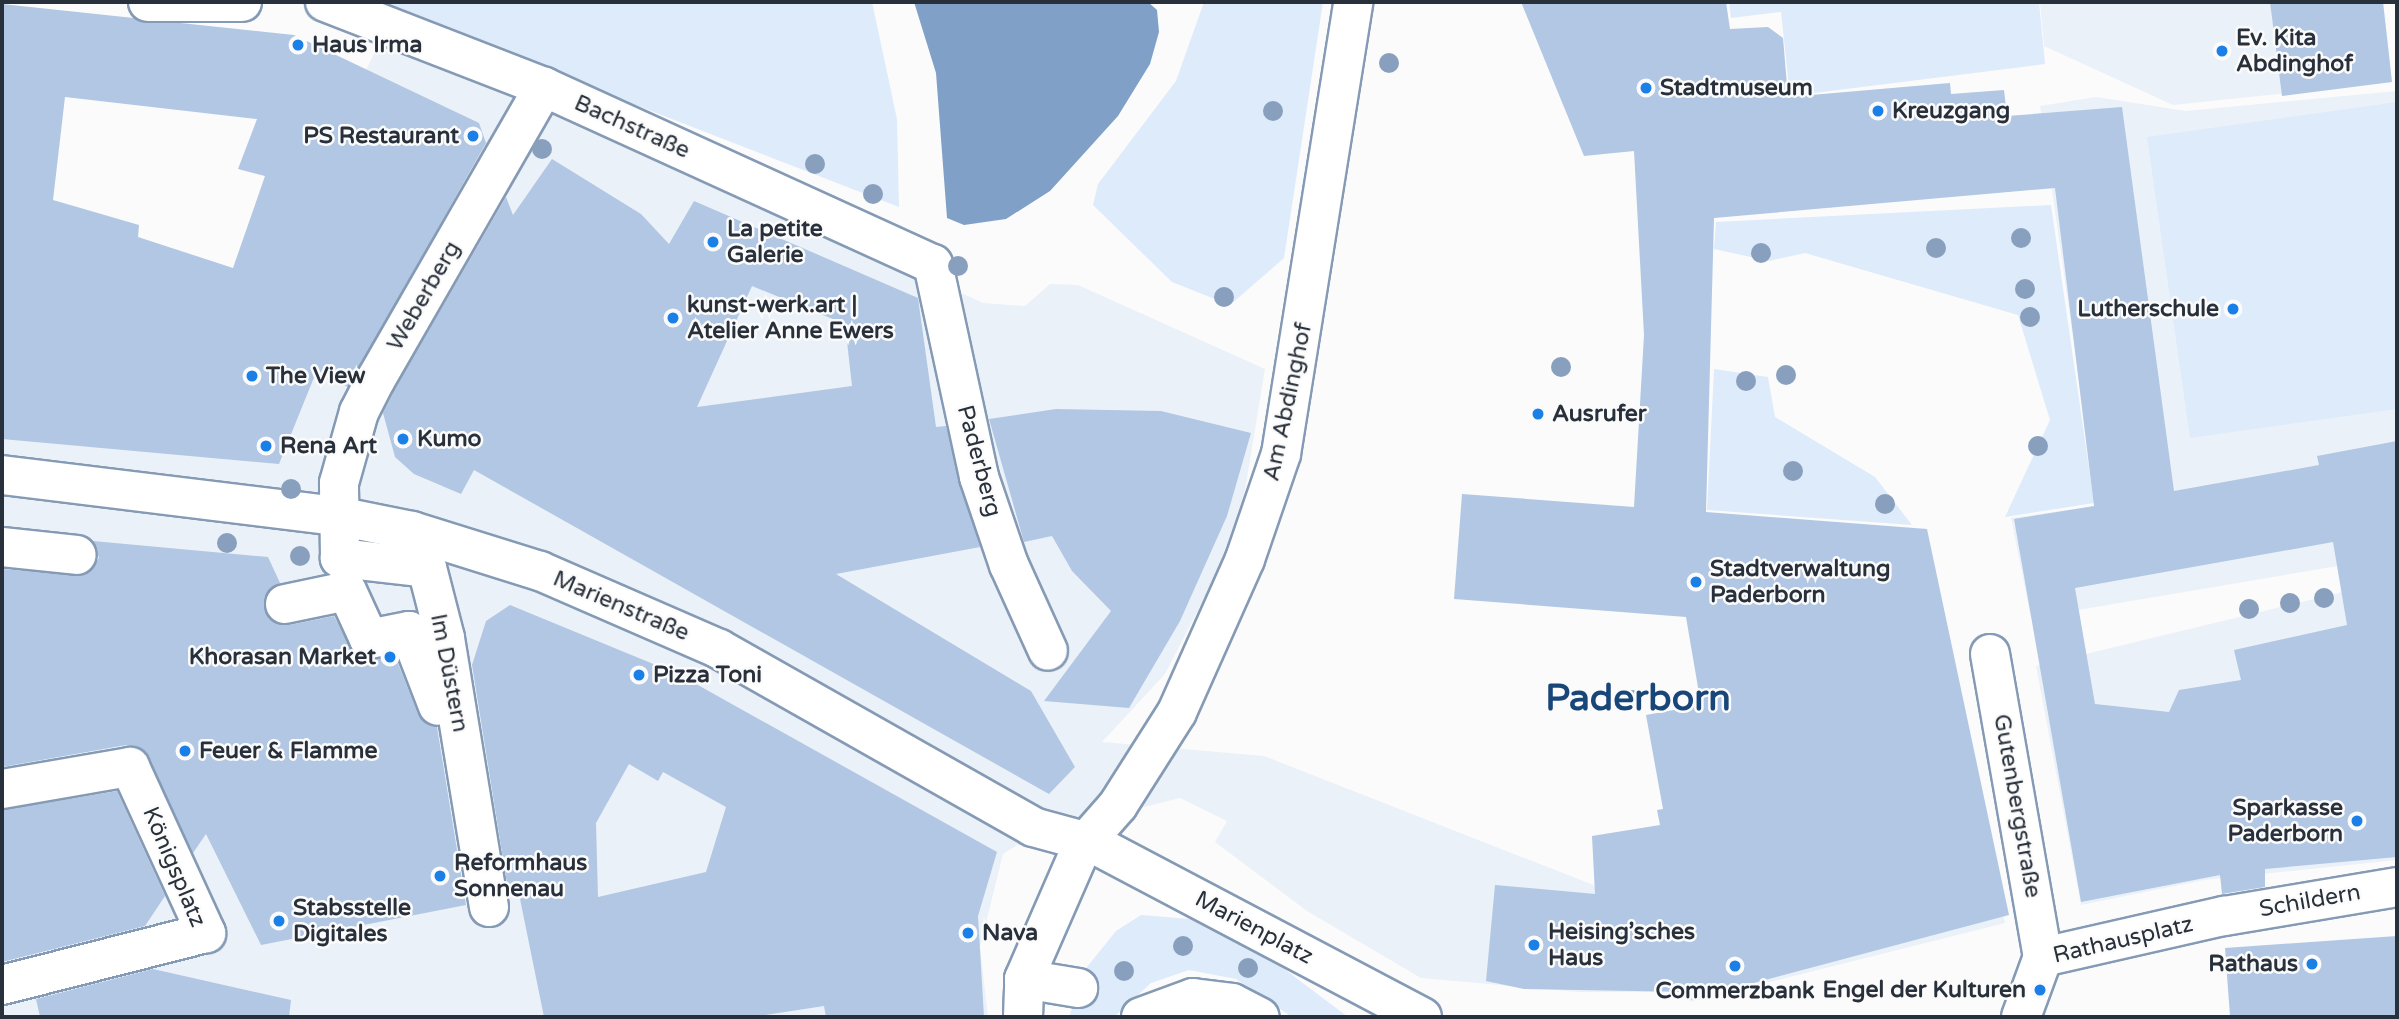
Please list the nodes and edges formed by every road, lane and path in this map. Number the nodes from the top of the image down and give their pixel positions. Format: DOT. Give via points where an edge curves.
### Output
graph roads {
  1 [pos="148,2"];
  2 [pos="242,2"];
  3 [pos="325,2"];
  4 [pos="1353,2"];
  5 [pos="544,87"];
  6 [pos="933,264"];
  7 [pos="2,475"];
  8 [pos="338,516"];
  9 [pos="2,547"];
  10 [pos="77,555"];
  11 [pos="285,604"];
  12 [pos="1048,650"];
  13 [pos="1990,654"];
  14 [pos="2,789"];
  15 [pos="1085,839"];
  16 [pos="2397,887"];
  17 [pos="2224,916"];
  18 [pos="2043,957"];
  19 [pos="1024,979"];
  20 [pos="2,985"];
  21 [pos="1079,988"];
  22 [pos="1135,1013"];
  23 [pos="1023,1017"];
  24 [pos="1260,1017"];
  25 [pos="1422,1017"];
  26 [pos="2021,1017"];
  1 -- 2 [label="street"];
  3 -- 5 [label="street, Bachstraße"];
  4 -- 15 [label="street, Am Abdinghof" via="1281,454 1245,559 1177,712 1118,805"];
  5 -- 6 [label="street, Bachstraße"];
  5 -- 8 [label="street, Weberberg" via="359,412 340,470"];
  6 -- 12 [label="street, Paderberg" via="979,477 1009,565"];
  7 -- 8 [label="street, Marienstraße"];
  8 -- 11 [label="street, Im Düstern" via="340,558 427,568 445,638 480,908 434,682 409,631 369,639 347,591"];
  8 -- 15 [label="street, Marienstraße" via="462,545 578,587 719,649 1033,827"];
  9 -- 10 [label="street"];
  13 -- 18 [label="street, Gutenbergstraße"];
  14 -- 20 [label="street, Königsplatz" via="130,767 206,933"];
  15 -- 19 [label="street"];
  15 -- 25 [label="street, Marienplatz"];
  16 -- 17 [label="street, Schildern"];
  17 -- 18 [label="street, Rathausplatz"];
  18 -- 26 [label="street, Rathausplatz"];
  19 -- 21 [label="street"];
  19 -- 23 [label="street"];
  22 -- 24 [label="street" via="1194,998 1232,1003"];
}
